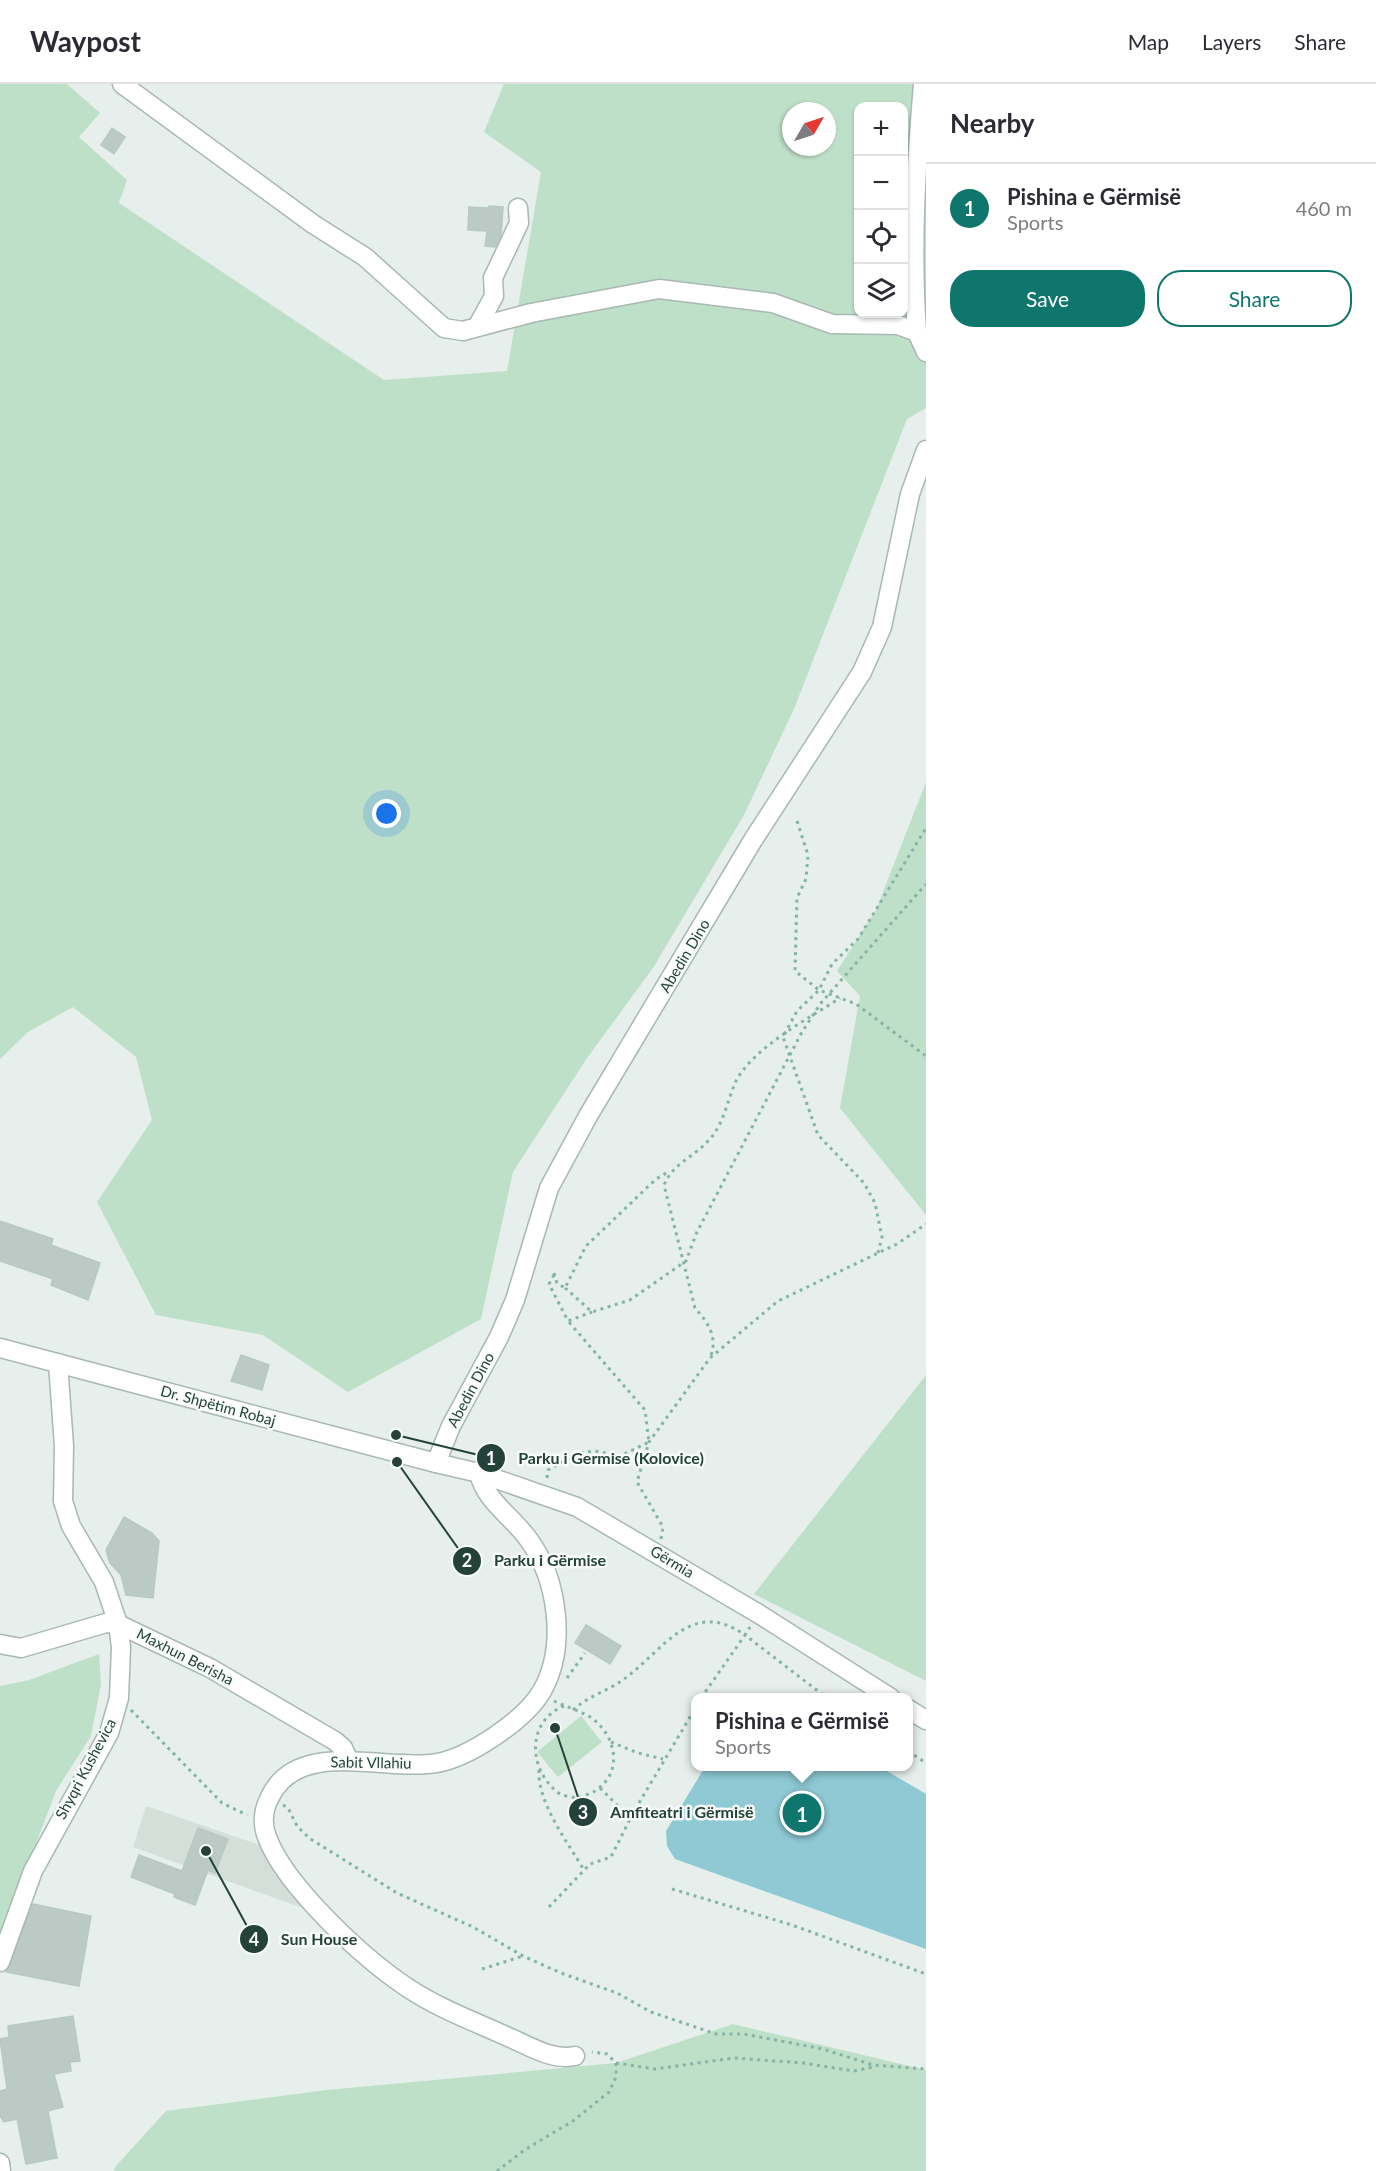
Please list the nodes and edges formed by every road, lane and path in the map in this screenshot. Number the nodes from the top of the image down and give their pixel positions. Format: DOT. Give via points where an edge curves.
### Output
graph roads {
  1 [pos="122,84"];
  2 [pos="924,84"];
  3 [pos="518,208"];
  4 [pos="477,327"];
  5 [pos="917,332"];
  6 [pos="926,352"];
  7 [pos="926,450"];
  8 [pos="797,821"];
  9 [pos="926,828"];
  10 [pos="926,884"];
  11 [pos="819,990"];
  12 [pos="829,994"];
  13 [pos="840,998"];
  14 [pos="812,1016"];
  15 [pos="783,1037"];
  16 [pos="789,1056"];
  17 [pos="926,1056"];
  18 [pos="670,1171"];
  19 [pos="926,1224"];
  20 [pos="878,1253"];
  21 [pos="686,1261"];
  22 [pos="565,1288"];
  23 [pos="592,1312"];
  24 [pos="568,1321"];
  25 [pos="0,1348"];
  26 [pos="710,1358"];
  27 [pos="58,1363"];
  28 [pos="649,1442"];
  29 [pos="436,1463"];
  30 [pos="479,1473"];
  31 [pos="538,1493"];
  32 [pos="659,1554"];
  33 [pos="759,1614"];
  34 [pos="118,1624"];
  35 [pos="745,1635"];
  36 [pos="0,1644"];
  37 [pos="585,1653"];
  38 [pos="565,1681"];
  39 [pos="558,1691"];
  40 [pos="704,1693"];
  41 [pos="820,1693"];
  42 [pos="883,1693"];
  43 [pos="119,1698"];
  44 [pos="564,1706"];
  45 [pos="573,1710"];
  46 [pos="913,1711"];
  47 [pos="691,1715"];
  48 [pos="926,1720"];
  49 [pos="611,1742"];
  50 [pos="913,1754"];
  51 [pos="664,1759"];
  52 [pos="349,1761"];
  53 [pos="926,1763"];
  54 [pos="539,1770"];
  55 [pos="600,1788"];
  56 [pos="267,1802"];
  57 [pos="633,1813"];
  58 [pos="263,1820"];
  59 [pos="584,1870"];
  60 [pos="672,1888"];
  61 [pos="549,1906"];
  62 [pos="524,1956"];
  63 [pos="0,1962"];
  64 [pos="482,1969"];
  65 [pos="926,1974"];
  66 [pos="575,2056"];
  67 [pos="616,2063"];
  68 [pos="879,2066"];
  69 [pos="926,2069"];
  70 [pos="0,2163"];
  71 [pos="1,2171"];
  72 [pos="497,2171"];
  1 -- 4 [label="street" via="365,257 444,328 463,331"];
  2 -- 5 [label="street" via="915,184 913,269"];
  3 -- 4 [label="street" via="519,224 493,278 494,296"];
  4 -- 5 [label="street" via="659,290 773,303 832,324 898,325"];
  5 -- 6 [label="street"];
  7 -- 29 [label="street, Abedin Dino" via="910,494 882,627 862,672 753,840 549,1188 515,1300"];
  8 -- 11 [label="path" via="808,855 806,879 797,898 795,971"];
  9 -- 11 [label="path" via="858,939 832,964"];
  10 -- 12 [label="path"];
  11 -- 12 [label="path"];
  11 -- 15 [label="path" via="796,1011"];
  12 -- 13 [label="path"];
  12 -- 14 [label="path"];
  13 -- 14 [label="path"];
  13 -- 17 [label="path" via="891,1028"];
  14 -- 15 [label="path"];
  14 -- 16 [label="path"];
  15 -- 16 [label="path"];
  15 -- 18 [label="path" via="754,1057 736,1081 710,1140"];
  16 -- 20 [label="path" via="818,1135 864,1183 875,1203 882,1237"];
  16 -- 21 [label="path" via="697,1232"];
  18 -- 21 [label="path" via="664,1185"];
  18 -- 22 [label="path" via="656,1179 591,1240"];
  19 -- 20 [label="path"];
  20 -- 26 [label="path" via="778,1301"];
  21 -- 23 [label="path" via="630,1300"];
  21 -- 26 [label="path" via="695,1308 708,1324 715,1346"];
  22 -- 23 [label="path"];
  22 -- 24 [label="path" via="557,1283 554,1274 549,1284"];
  23 -- 24 [label="path"];
  24 -- 28 [label="path" via="645,1410"];
  25 -- 27 [label="street, Dr. Shpëtim Robaj"];
  26 -- 28 [label="path"];
  27 -- 29 [label="street, Dr. Shpëtim Robaj"];
  27 -- 34 [label="street, Shyqri Kushevica" via="63,1501 71,1526 104,1582"];
  28 -- 31 [label="path" via="620,1456 595,1451 565,1460 548,1470 546,1483"];
  28 -- 32 [label="path" via="637,1482 663,1527"];
  29 -- 30 [label="street, Gërmia"];
  30 -- 31 [label="street, Gërmia"];
  30 -- 52 [label="street, Sabit Vllahiu" via="495,1503 529,1540 553,1590 557,1616 552,1661 542,1691 494,1736 451,1760 422,1764"];
  31 -- 32 [label="street, Gërmia" via="577,1507"];
  32 -- 33 [label="street, Gërmia"];
  33 -- 35 [label="path"];
  33 -- 42 [label="street, Gërmia"];
  34 -- 36 [label="street, Maxhun Berisha" via="106,1623 21,1648"];
  34 -- 43 [label="street, Shyqri Kushevica"];
  34 -- 52 [label="street, Maxhun Berisha" via="210,1668 316,1730 343,1748"];
  35 -- 40 [label="path"];
  35 -- 41 [label="path"];
  35 -- 45 [label="path" via="731,1626 710,1621 680,1630 624,1680"];
  37 -- 38 [label="path"];
  39 -- 44 [label="path" via="551,1700"];
  43 -- 58 [label="path" via="222,1803"];
  43 -- 63 [label="street, Shyqri Kushevica" via="109,1733 33,1871"];
  44 -- 45 [label="path"];
  44 -- 54 [label="path" via="554,1710 542,1724 534,1745"];
  45 -- 49 [label="path" via="593,1719"];
  46 -- 48 [label="street"];
  47 -- 51 [label="path"];
  49 -- 51 [label="path"];
  49 -- 55 [label="path" via="613,1770"];
  50 -- 53 [label="path"];
  51 -- 57 [label="path"];
  52 -- 56 [label="street, Sabit Vllahiu" via="294,1770 283,1778"];
  54 -- 55 [label="path" via="557,1793 578,1798"];
  54 -- 59 [label="path" via="538,1782 557,1826"];
  55 -- 57 [label="path" via="621,1809"];
  56 -- 58 [label="street, Sabit Vllahiu"];
  56 -- 62 [label="path" via="288,1808 309,1838 397,1893 473,1927"];
  57 -- 59 [label="path" via="611,1857"];
  58 -- 66 [label="street" via="273,1850 314,1905 383,1971 452,2012 555,2057"];
  59 -- 61 [label="path"];
  60 -- 65 [label="path" via="792,1925"];
  62 -- 64 [label="path"];
  62 -- 68 [label="path" via="617,1993 651,2012 716,2034 744,2034 823,2049"];
  66 -- 67 [label="path" via="590,2052 607,2054"];
  67 -- 68 [label="path" via="655,2069 734,2058 854,2071"];
  67 -- 72 [label="path" via="616,2077 609,2091 573,2121"];
  68 -- 69 [label="path"];
  70 -- 71 [label="street"];
}
